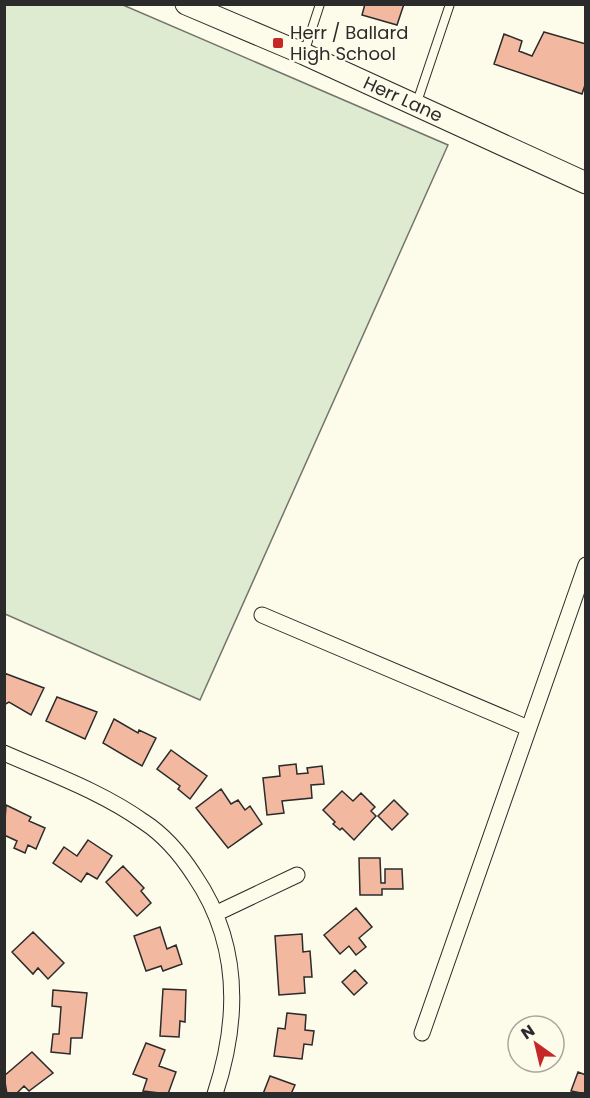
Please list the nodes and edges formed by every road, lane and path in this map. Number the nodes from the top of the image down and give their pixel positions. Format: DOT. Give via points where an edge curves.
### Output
graph roads {
  1 [pos="186,4"];
  2 [pos="320,4"];
  3 [pos="450,4"];
  4 [pos="304,54"];
  5 [pos="415,106"];
  6 [pos="585,183"];
  7 [pos="585,565"];
  8 [pos="262,615"];
  9 [pos="528,728"];
  10 [pos="4,753"];
  11 [pos="297,874"];
  12 [pos="216,913"];
  13 [pos="422,1033"];
  14 [pos="215,1094"];
  1 -- 4 [label="main road, Herr Lane"];
  2 -- 4 [label="lane"];
  3 -- 5 [label="lane"];
  4 -- 5 [label="main road, Herr Lane"];
  5 -- 6 [label="main road, Herr Lane"];
  7 -- 9 [label="street"];
  8 -- 9 [label="street"];
  9 -- 13 [label="street"];
  10 -- 12 [label="street" via="98,795 147,823 189,867"];
  11 -- 12 [label="street"];
  12 -- 14 [label="street" via="232,972 233,1009 227,1052"];
}
